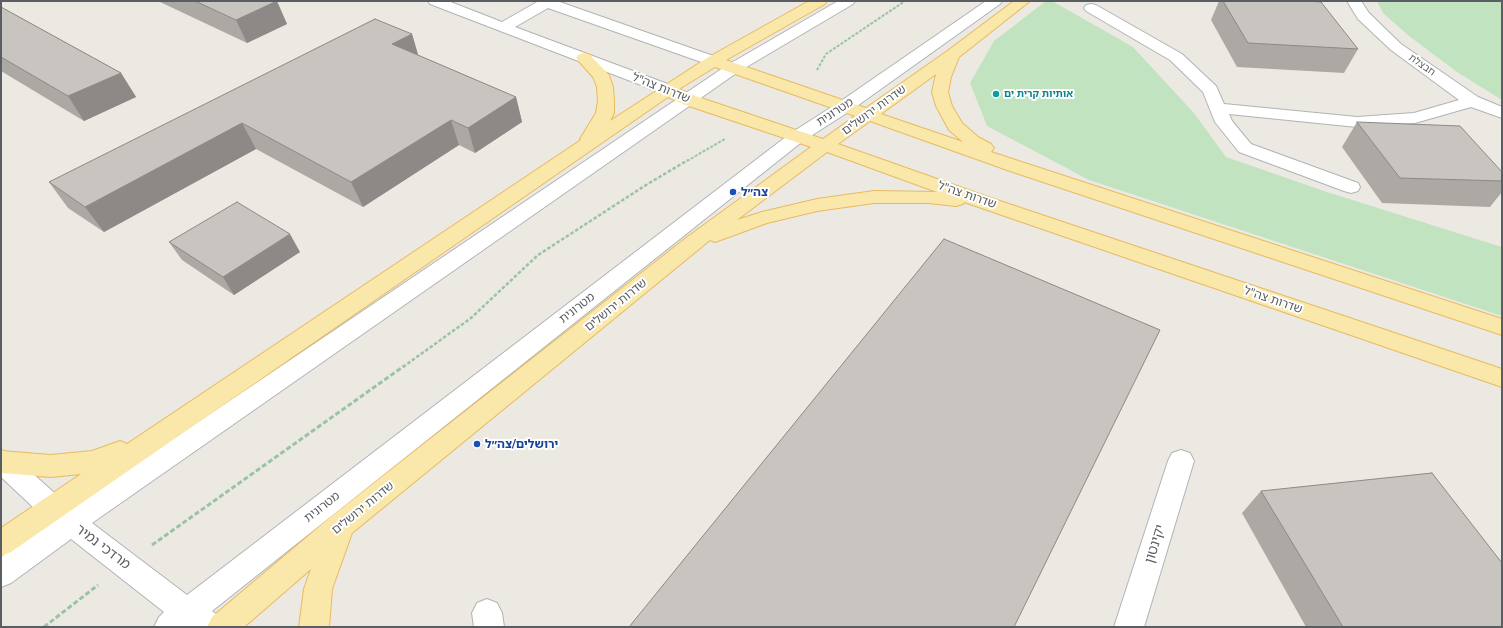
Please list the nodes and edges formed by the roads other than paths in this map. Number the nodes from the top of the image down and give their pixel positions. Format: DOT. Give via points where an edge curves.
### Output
graph roads {
  1 [pos="435,1"];
  2 [pos="547,1"];
  3 [pos="820,1"];
  4 [pos="848,1"];
  5 [pos="995,1"];
  6 [pos="1022,1"];
  7 [pos="1354,1"];
  8 [pos="1091,8"];
  9 [pos="504,27"];
  10 [pos="952,55"];
  11 [pos="584,58"];
  12 [pos="713,61"];
  13 [pos="732,69"];
  14 [pos="667,90"];
  15 [pos="689,100"];
  16 [pos="1472,101"];
  17 [pos="844,107"];
  18 [pos="1218,108"];
  19 [pos="1502,113"];
  20 [pos="868,115"];
  21 [pos="797,137"];
  22 [pos="584,146"];
  23 [pos="824,146"];
  24 [pos="1017,167"];
  25 [pos="1351,187"];
  26 [pos="987,202"];
  27 [pos="693,243"];
  28 [pos="1502,327"];
  29 [pos="1502,378"];
  30 [pos="149,441"];
  31 [pos="2,461"];
  32 [pos="1181,461"];
  33 [pos="61,516"];
  34 [pos="342,525"];
  35 [pos="1,543"];
  36 [pos="1,574"];
  37 [pos="178,619"];
  38 [pos="210,627"];
  39 [pos="222,627"];
  40 [pos="314,627"];
  41 [pos="1129,627"];
  1 -- 9 [label="street, שדרות צה\"ל"];
  2 -- 9 [label="street"];
  2 -- 12 [label="street"];
  3 -- 12 [label="main road"];
  4 -- 13 [label="street"];
  5 -- 17 [label="street, מטרונית"];
  6 -- 10 [label="main road, שדרות ירושלים"];
  7 -- 16 [label="street, חבצלת" via="1364,16 1396,47"];
  8 -- 18 [label="street" via="1176,57 1210,90"];
  9 -- 11 [label="street, שדרות צה\"ל"];
  10 -- 20 [label="main road, שדרות ירושלים"];
  10 -- 24 [label="main road" via="940,92 955,126 972,141"];
  11 -- 14 [label="street, שדרות צה\"ל"];
  11 -- 22 [label="main road" via="601,75 606,101 605,113"];
  12 -- 13 [label="main road"];
  12 -- 14 [label="main road"];
  13 -- 15 [label="street"];
  13 -- 17 [label="main road"];
  14 -- 15 [label="main road, שדרות צה\"ל"];
  14 -- 22 [label="main road"];
  15 -- 21 [label="main road, שדרות צה\"ל"];
  15 -- 33 [label="street"];
  16 -- 18 [label="street" via="1415,118 1357,122"];
  16 -- 19 [label="street, חבצלת"];
  17 -- 20 [label="main road"];
  17 -- 21 [label="street, מטרונית"];
  18 -- 25 [label="street" via="1224,122 1245,148"];
  20 -- 23 [label="main road, שדרות ירושלים"];
  20 -- 24 [label="main road"];
  21 -- 23 [label="main road, שדרות צה\"ל"];
  21 -- 37 [label="street, מטרונית"];
  22 -- 30 [label="main road"];
  23 -- 26 [label="main road, שדרות צה\"ל"];
  23 -- 27 [label="main road, שדרות ירושלים"];
  24 -- 28 [label="main road"];
  26 -- 27 [label="main road" via="928,197 874,197 838,202 762,218"];
  26 -- 29 [label="main road, שדרות צה\"ל"];
  27 -- 34 [label="main road, שדרות ירושלים"];
  30 -- 31 [label="main road" via="92,462 51,466"];
  30 -- 33 [label="main road"];
  31 -- 33 [label="street, מרדכי נמיר"];
  32 -- 41 [label="street, יקינטון"];
  33 -- 35 [label="main road"];
  33 -- 36 [label="street"];
  33 -- 37 [label="street, מרדכי נמיר" via="125,563"];
  34 -- 39 [label="main road, שדרות ירושלים"];
  34 -- 40 [label="main road" via="318,589"];
  37 -- 38 [label="street, מרדכי נמיר"];
}
